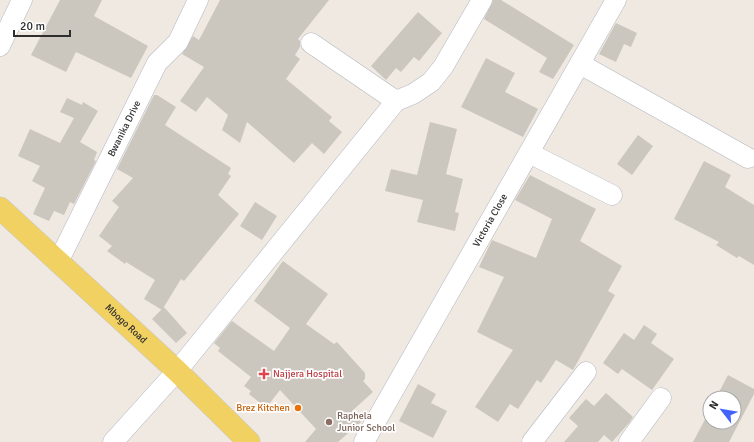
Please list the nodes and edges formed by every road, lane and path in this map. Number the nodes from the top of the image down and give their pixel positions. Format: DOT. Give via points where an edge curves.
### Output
graph roads {
  1 [pos="22,0"];
  2 [pos="198,0"];
  3 [pos="482,0"];
  4 [pos="616,0"];
  5 [pos="311,43"];
  6 [pos="0,46"];
  7 [pos="580,64"];
  8 [pos="396,101"];
  9 [pos="529,153"];
  10 [pos="748,158"];
  11 [pos="612,195"];
  12 [pos="0,208"];
  13 [pos="58,262"];
  14 [pos="177,371"];
  15 [pos="586,372"];
  16 [pos="661,398"];
  17 [pos="113,442"];
  18 [pos="249,442"];
  19 [pos="364,442"];
  20 [pos="532,442"];
  21 [pos="629,442"];
  1 -- 6 [label="street"];
  2 -- 13 [label="street, Bwanika Drive" via="178,42 157,63"];
  3 -- 8 [label="street" via="431,82"];
  4 -- 7 [label="street, Victoria Close"];
  5 -- 8 [label="street"];
  7 -- 9 [label="street, Victoria Close"];
  7 -- 10 [label="street"];
  8 -- 14 [label="street"];
  9 -- 11 [label="street"];
  9 -- 19 [label="street, Victoria Close"];
  12 -- 13 [label="main road, Mbogo Road"];
  13 -- 14 [label="main road, Mbogo Road"];
  14 -- 17 [label="street"];
  14 -- 18 [label="main road, Mbogo Road"];
  15 -- 20 [label="street"];
  16 -- 21 [label="street"];
}
